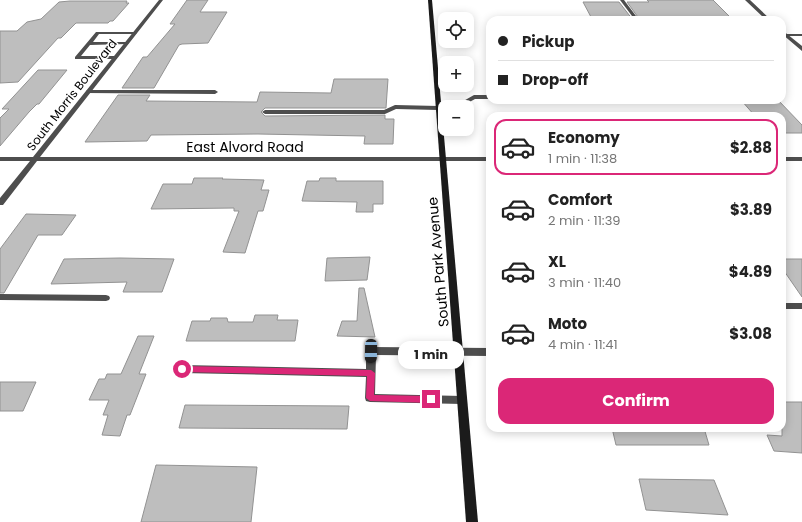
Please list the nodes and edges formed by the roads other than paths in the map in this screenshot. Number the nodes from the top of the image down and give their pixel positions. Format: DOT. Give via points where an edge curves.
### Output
graph roads {
  1 [pos="161,0"];
  2 [pos="430,0"];
  3 [pos="622,0"];
  4 [pos="747,0"];
  5 [pos="634,16"];
  6 [pos="765,16"];
  7 [pos="135,33"];
  8 [pos="786,33"];
  9 [pos="786,35"];
  10 [pos="802,35"];
  11 [pos="127,43"];
  12 [pos="89,44"];
  13 [pos="802,49"];
  14 [pos="115,58"];
  15 [pos="88,92"];
  16 [pos="215,92"];
  17 [pos="486,96"];
  18 [pos="469,100"];
  19 [pos="438,108"];
  20 [pos="265,112"];
  21 [pos="440,136"];
  22 [pos="0,159"];
  23 [pos="35,159"];
  24 [pos="442,159"];
  25 [pos="486,159"];
  26 [pos="786,159"];
  27 [pos="802,159"];
  28 [pos="0,204"];
  29 [pos="0,297"];
  30 [pos="106,298"];
  31 [pos="786,306"];
  32 [pos="802,306"];
  33 [pos="458,352"];
  34 [pos="486,352"];
  35 [pos="182,369"];
  36 [pos="371,373"];
  37 [pos="462,400"];
  38 [pos="472,522"];
  1 -- 7 [label="street, South Morris Boulevard"];
  2 -- 19 [label="main road, South Park Avenue"];
  3 -- 5 [label="street"];
  4 -- 6 [label="street"];
  7 -- 11 [label="street, South Morris Boulevard"];
  7 -- 12 [label="street" via="98,33"];
  8 -- 10 [label="street"];
  9 -- 13 [label="street"];
  11 -- 12 [label="street"];
  11 -- 14 [label="street, South Morris Boulevard"];
  12 -- 14 [label="street" via="77,58"];
  14 -- 15 [label="street, South Morris Boulevard"];
  15 -- 16 [label="street"];
  15 -- 23 [label="street, South Morris Boulevard"];
  17 -- 18 [label="street"];
  19 -- 20 [label="street" via="395,107 385,112"];
  21 -- 24 [label="main road, South Park Avenue"];
  22 -- 23 [label="street, East Alvord Road"];
  23 -- 24 [label="street, East Alvord Road"];
  23 -- 28 [label="street, South Morris Boulevard"];
  24 -- 25 [label="street, East Alvord Road"];
  24 -- 33 [label="main road, South Park Avenue"];
  26 -- 27 [label="street"];
  29 -- 30 [label="street"];
  31 -- 32 [label="street"];
  33 -- 34 [label="street"];
  33 -- 36 [label="street" via="371,351"];
  33 -- 37 [label="main road, South Park Avenue"];
  35 -- 36 [label="street"];
  36 -- 37 [label="street" via="370,398"];
  37 -- 38 [label="main road, South Park Avenue"];
}
